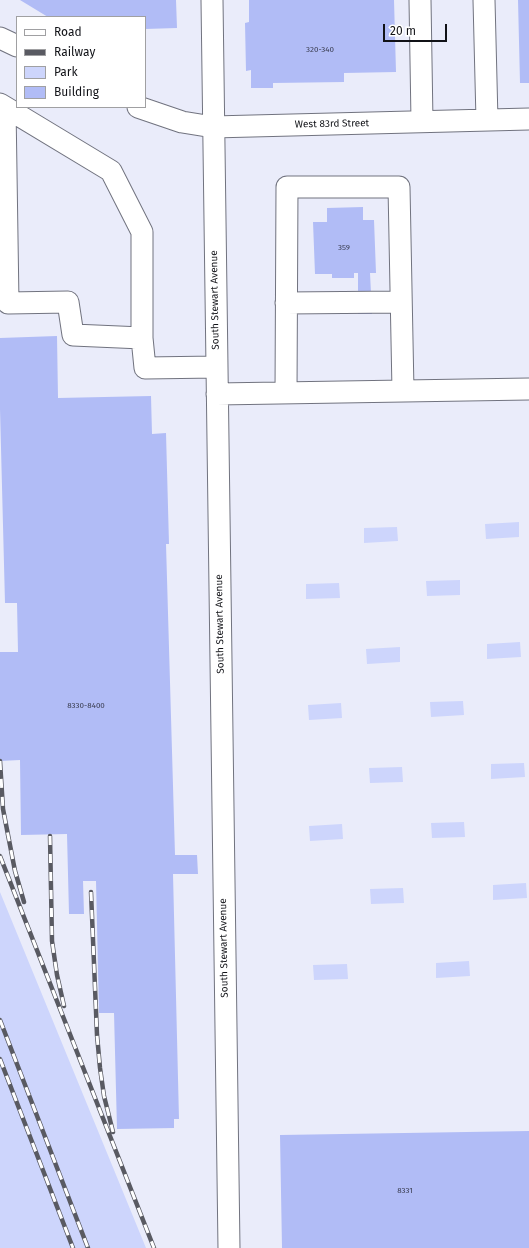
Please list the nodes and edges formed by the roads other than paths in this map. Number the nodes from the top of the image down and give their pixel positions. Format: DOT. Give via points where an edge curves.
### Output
graph roads {
  1 [pos="212,0"];
  2 [pos="420,0"];
  3 [pos="484,0"];
  4 [pos="0,38"];
  5 [pos="16,46"];
  6 [pos="3,106"];
  7 [pos="141,108"];
  8 [pos="529,119"];
  9 [pos="487,120"];
  10 [pos="422,121"];
  11 [pos="213,127"];
  12 [pos="401,302"];
  13 [pos="286,304"];
  14 [pos="142,338"];
  15 [pos="216,367"];
  16 [pos="529,389"];
  17 [pos="403,391"];
  18 [pos="286,393"];
  19 [pos="217,394"];
  20 [pos="228,1248"];
  1 -- 11 [label="street, South Stewart Avenue"];
  2 -- 10 [label="street"];
  3 -- 9 [label="street"];
  4 -- 5 [label="street"];
  6 -- 14 [label="street" via="111,171 142,232"];
  6 -- 14 [label="street" via="8,303 68,302 72,335"];
  7 -- 11 [label="street, West 83rd Street" via="182,122"];
  8 -- 9 [label="street, West 83rd Street"];
  9 -- 10 [label="street, West 83rd Street"];
  10 -- 11 [label="street, West 83rd Street"];
  11 -- 15 [label="street, South Stewart Avenue"];
  12 -- 13 [label="street"];
  12 -- 13 [label="street" via="399,187 287,187"];
  12 -- 17 [label="street"];
  13 -- 18 [label="street"];
  14 -- 15 [label="street" via="145,368"];
  15 -- 19 [label="street, South Stewart Avenue"];
  16 -- 17 [label="street"];
  17 -- 18 [label="street"];
  18 -- 19 [label="street"];
  19 -- 20 [label="street, South Stewart Avenue"];
}
